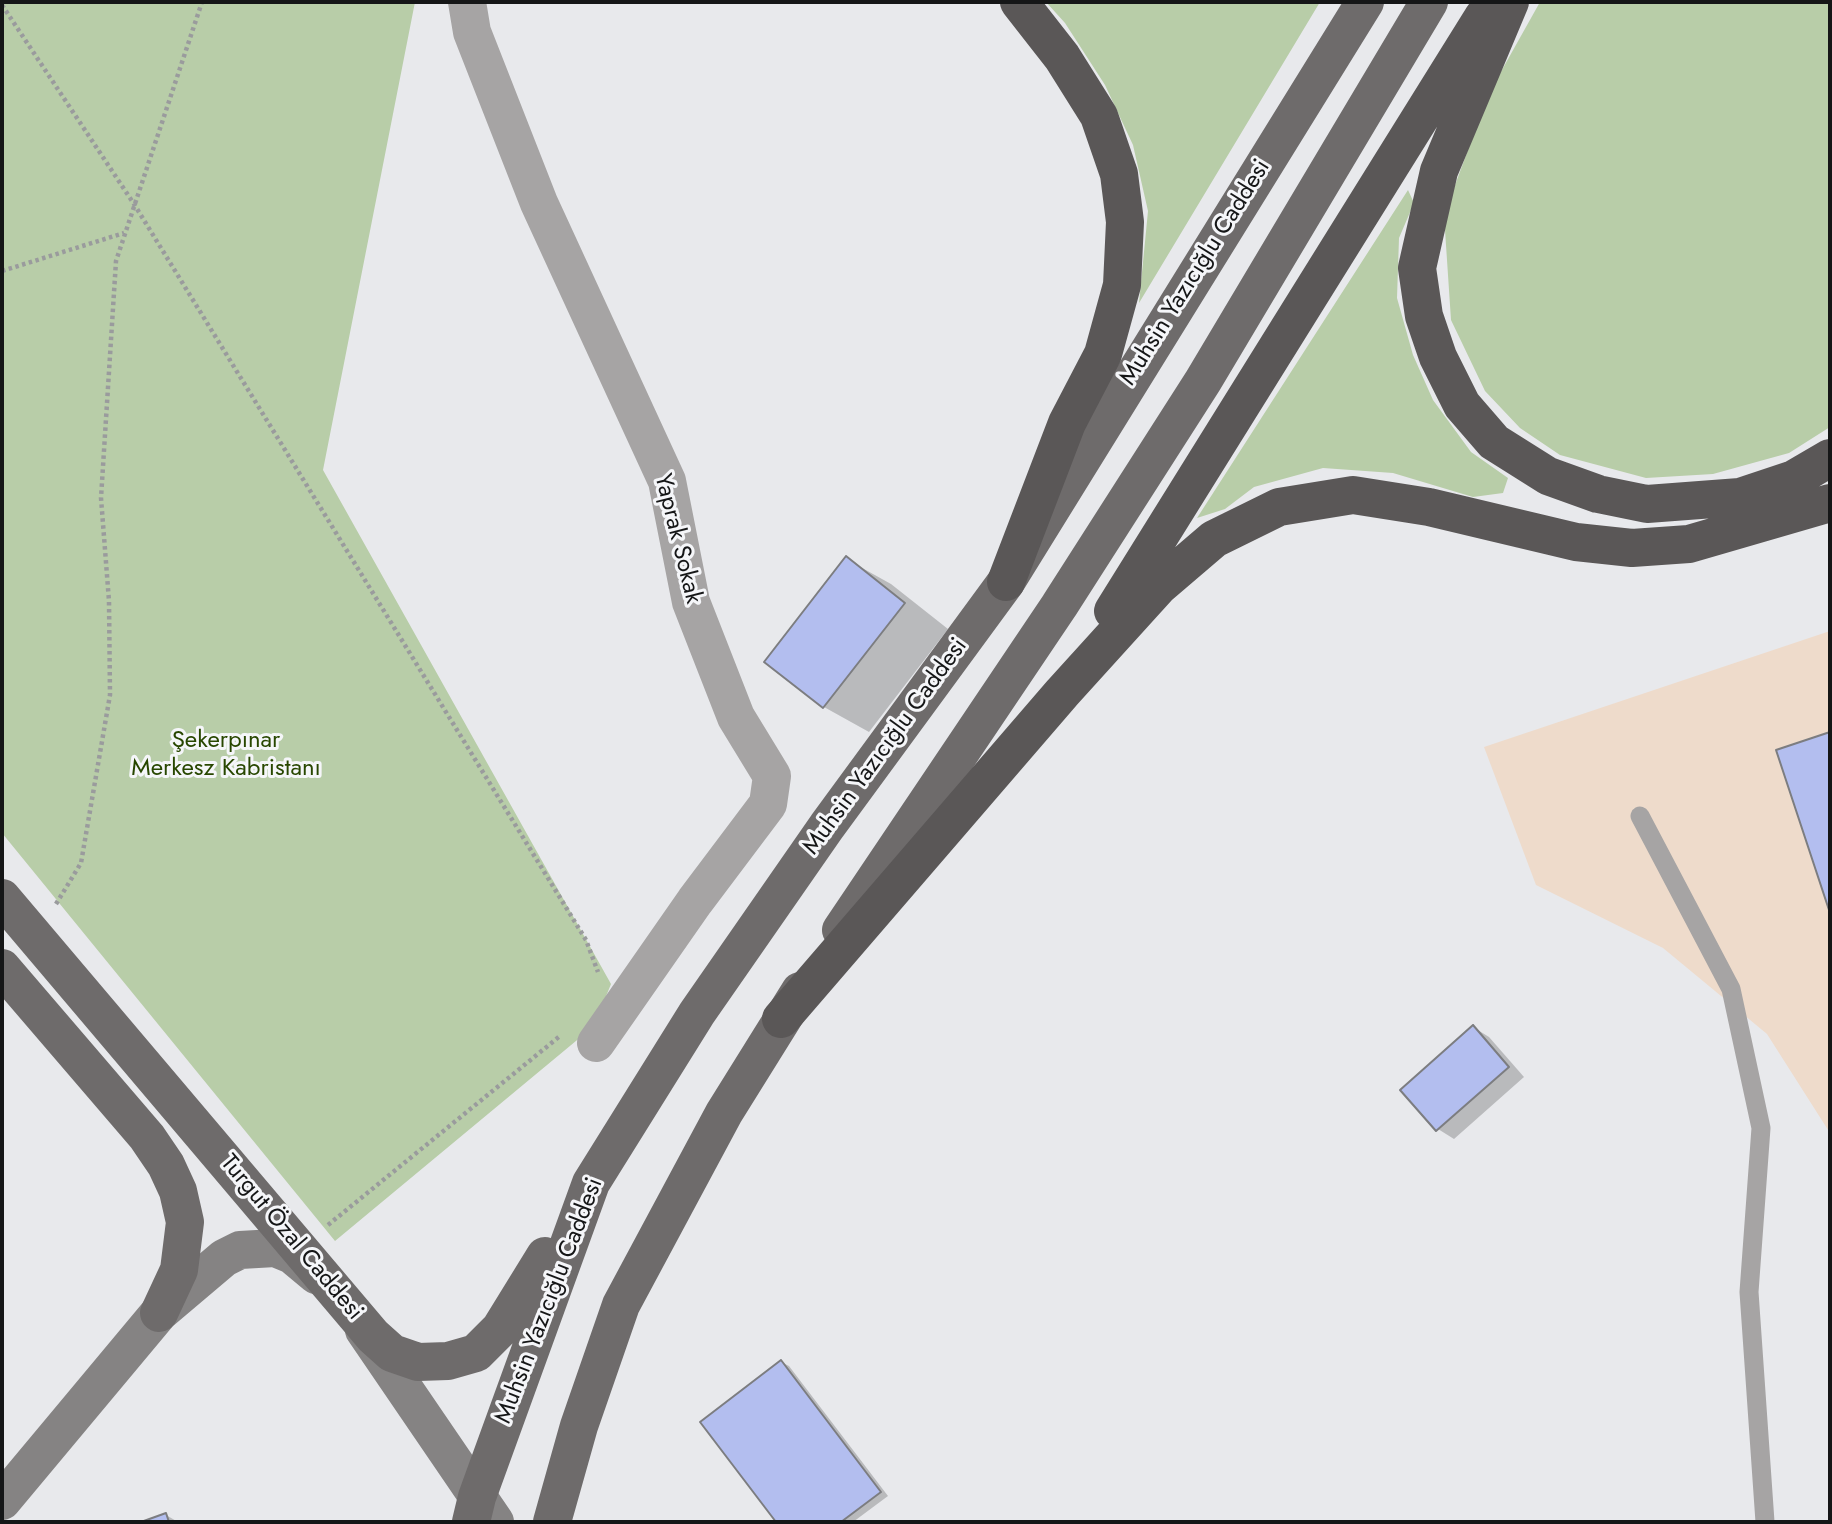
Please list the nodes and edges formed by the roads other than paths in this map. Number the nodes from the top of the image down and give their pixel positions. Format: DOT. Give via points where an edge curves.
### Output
graph roads {
  1 [pos="467,2"];
  2 [pos="1019,2"];
  3 [pos="1365,2"];
  4 [pos="1429,2"];
  5 [pos="1493,2"];
  6 [pos="1510,2"];
  7 [pos="1830,458"];
  8 [pos="1830,503"];
  9 [pos="1006,582"];
  10 [pos="1062,692"];
  11 [pos="1640,816"];
  12 [pos="2,898"];
  13 [pos="2,968"];
  14 [pos="781,1019"];
  15 [pos="578,1039"];
  16 [pos="591,1183"];
  17 [pos="342,1298"];
  18 [pos="159,1313"];
  19 [pos="579,1426"];
  20 [pos="2,1501"];
  21 [pos="481,1514"];
  22 [pos="552,1522"];
  23 [pos="570,1522"];
  24 [pos="1766,1522"];
  1 -- 15 [label="street, Yaprak Sokak" via="472,32 538,203 667,481 691,602 736,717 772,776 768,804 695,901"];
  2 -- 9 [label="highway" via="1062,57 1098,116 1119,174 1125,222 1122,285 1102,354 1067,423"];
  3 -- 9 [label="main road, Muhsin Yazıcığlu Caddesi"];
  4 -- 14 [label="main road" via="1203,381 1059,606"];
  5 -- 10 [label="highway"];
  6 -- 7 [label="highway" via="1439,171 1417,268 1424,316 1437,357 1462,405 1494,442 1548,476 1598,494 1647,504 1740,496 1794,479"];
  8 -- 10 [label="highway" via="1689,544 1632,548 1576,542 1429,507 1353,495 1279,507 1214,539 1195,555 1159,586"];
  9 -- 16 [label="main road, Muhsin Yazıcığlu Caddesi" via="697,1013"];
  10 -- 14 [label="highway"];
  11 -- 24 [label="lane" via="1731,989 1761,1129 1749,1292"];
  12 -- 17 [label="main road, Turgut Özal Caddesi"];
  13 -- 18 [label="main road" via="147,1137 178,1191 185,1222 179,1270"];
  14 -- 19 [label="main road" via="724,1113 621,1306"];
  16 -- 17 [label="main road, Turgut Özal Caddesi" via="500,1329 476,1353 448,1361 418,1362 392,1353"];
  16 -- 21 [label="main road, Muhsin Yazıcığlu Caddesi"];
  17 -- 18 [label="street" via="292,1255 258,1247 224,1258"];
  17 -- 21 [label="street"];
  18 -- 20 [label="street"];
  19 -- 22 [label="main road"];
  19 -- 23 [label="street"];
}
